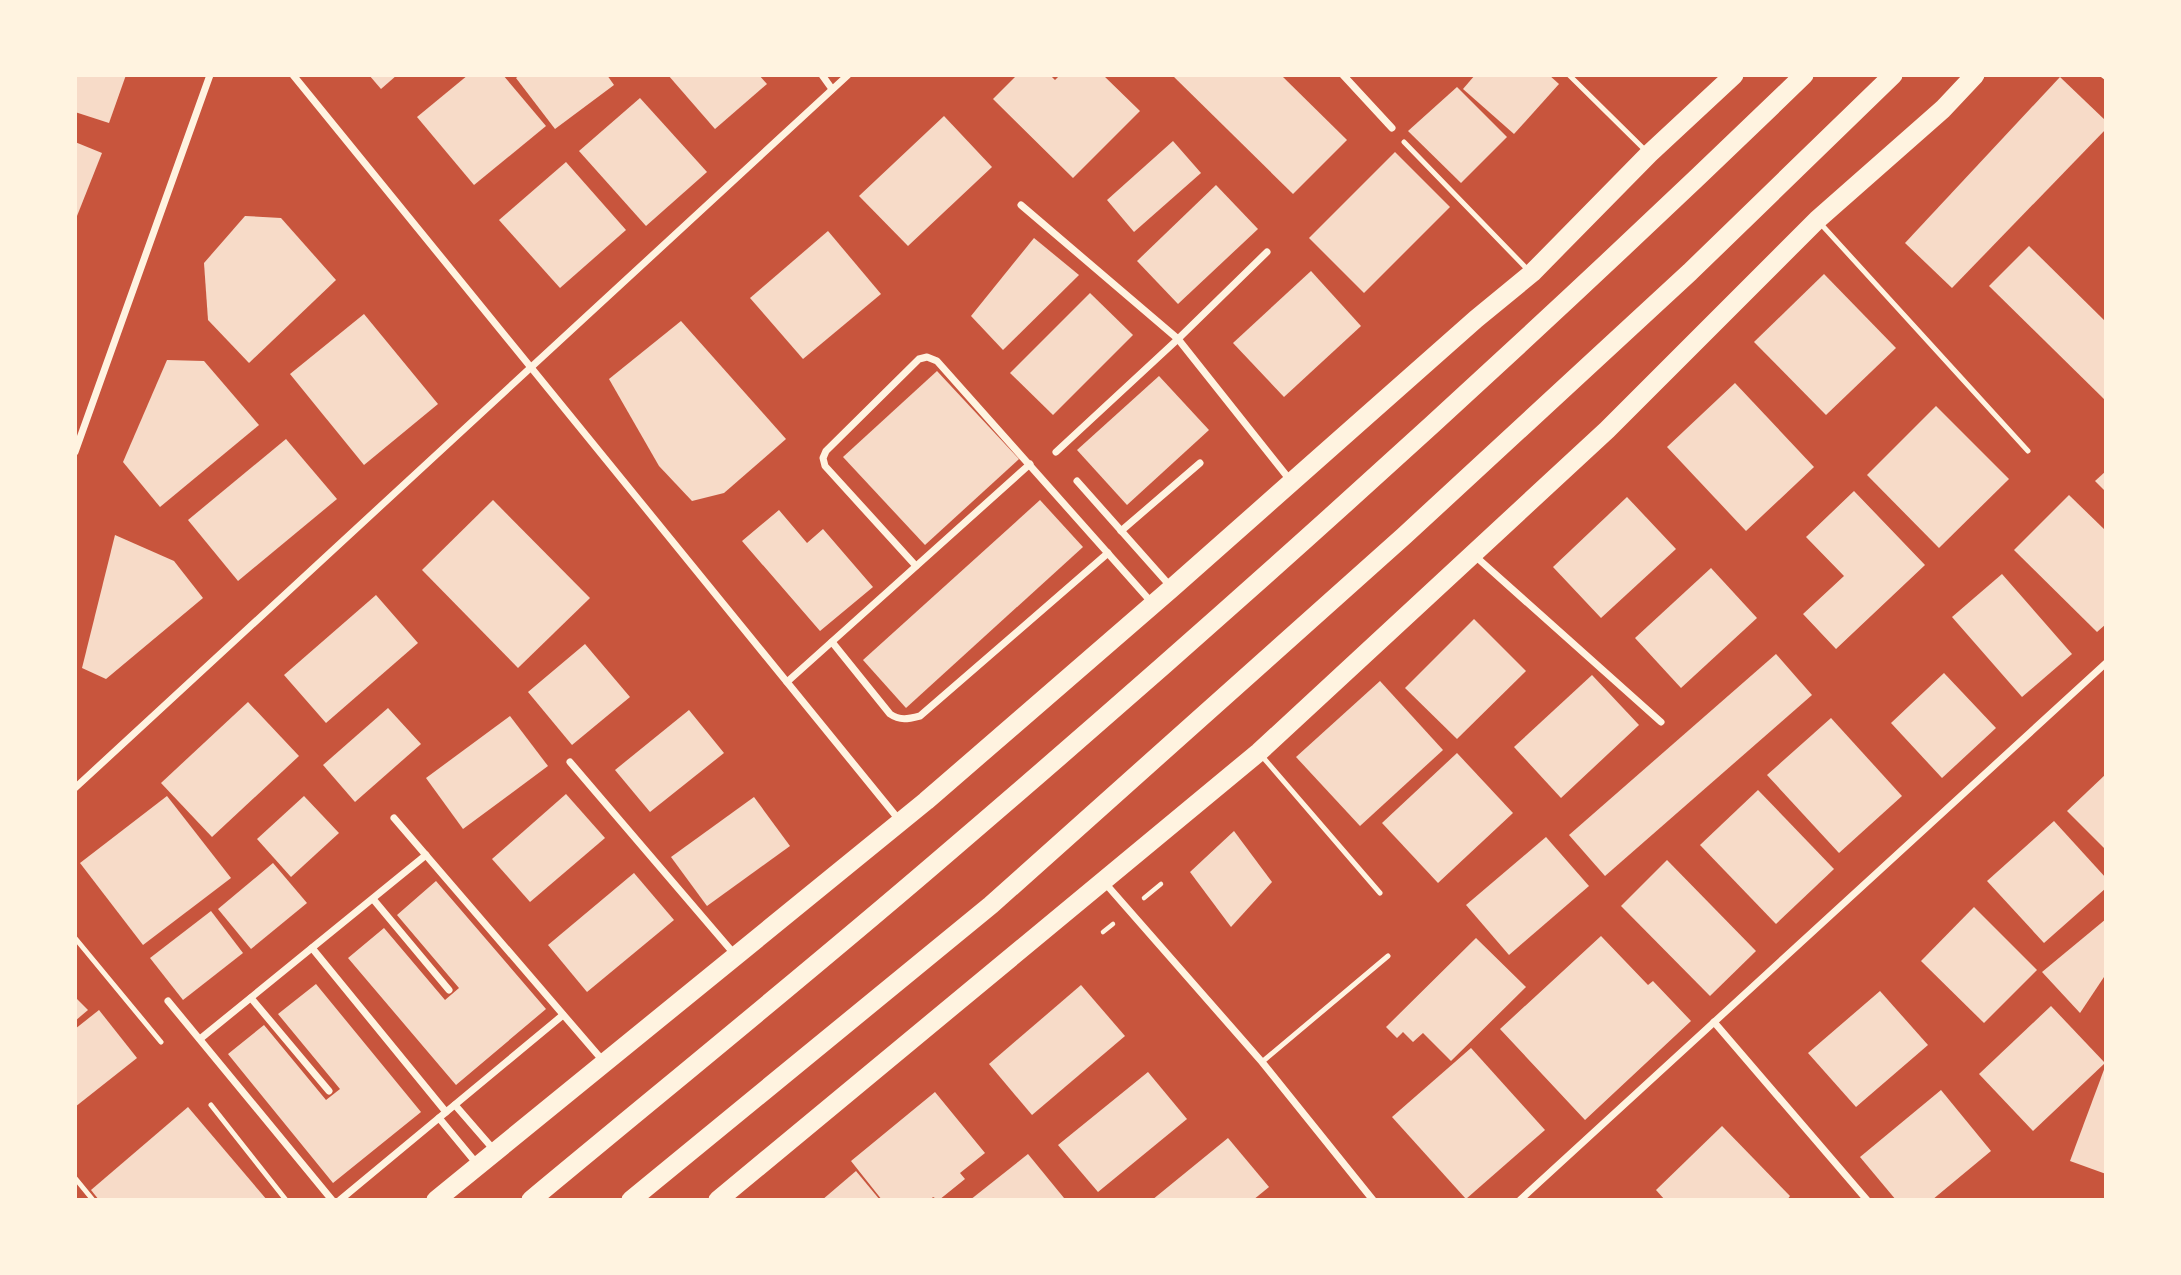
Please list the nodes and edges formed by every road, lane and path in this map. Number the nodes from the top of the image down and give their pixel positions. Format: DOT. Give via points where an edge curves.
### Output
graph roads {
  1 [pos="210,75"];
  2 [pos="293,75"];
  3 [pos="822,75"];
  4 [pos="848,75"];
  5 [pos="1343,75"];
  6 [pos="1570,75"];
  7 [pos="1734,75"];
  8 [pos="1804,75"];
  9 [pos="1894,75"];
  10 [pos="1975,75"];
  11 [pos="832,89"];
  12 [pos="1392,128"];
  13 [pos="1404,142"];
  14 [pos="1649,154"];
  15 [pos="1021,205"];
  16 [pos="1817,220"];
  17 [pos="1267,252"];
  18 [pos="1532,273"];
  19 [pos="1178,339"];
  20 [pos="530,368"];
  21 [pos="75,452"];
  22 [pos="1056,452"];
  23 [pos="2028,452"];
  24 [pos="1200,463"];
  25 [pos="1030,464"];
  26 [pos="1077,481"];
  27 [pos="1293,483"];
  28 [pos="1121,531"];
  29 [pos="1108,553"];
  30 [pos="1473,554"];
  31 [pos="916,566"];
  32 [pos="1172,588"];
  33 [pos="1153,604"];
  34 [pos="832,642"];
  35 [pos="2106,663"];
  36 [pos="787,682"];
  37 [pos="1661,722"];
  38 [pos="1259,752"];
  39 [pos="570,762"];
  40 [pos="75,788"];
  41 [pos="394,818"];
  42 [pos="900,821"];
  43 [pos="426,855"];
  44 [pos="1105,882"];
  45 [pos="1380,893"];
  46 [pos="373,899"];
  47 [pos="75,938"];
  48 [pos="312,948"];
  49 [pos="736,956"];
  50 [pos="1388,956"];
  51 [pos="449,990"];
  52 [pos="251,998"];
  53 [pos="168,1001"];
  54 [pos="563,1015"];
  55 [pos="1714,1021"];
  56 [pos="200,1040"];
  57 [pos="161,1042"];
  58 [pos="1262,1062"];
  59 [pos="604,1063"];
  60 [pos="329,1091"];
  61 [pos="211,1105"];
  62 [pos="455,1105"];
  63 [pos="446,1112"];
  64 [pos="439,1118"];
  65 [pos="495,1151"];
  66 [pos="477,1165"];
  67 [pos="75,1178"];
  68 [pos="93,1200"];
  69 [pos="286,1200"];
  70 [pos="332,1200"];
  71 [pos="340,1200"];
  72 [pos="436,1200"];
  73 [pos="531,1200"];
  74 [pos="631,1200"];
  75 [pos="718,1200"];
  76 [pos="1373,1200"];
  77 [pos="1520,1200"];
  78 [pos="1867,1200"];
  1 -- 21 [label="street"];
  2 -- 20 [label="street"];
  3 -- 11 [label="street"];
  4 -- 11 [label="street"];
  5 -- 12 [label="street"];
  6 -- 14 [label="lane"];
  7 -- 14 [label="highway"];
  8 -- 73 [label="highway" via="1367,485 937,862"];
  9 -- 74 [label="highway" via="1690,272 1404,536 991,905"];
  10 -- 16 [label="highway"];
  11 -- 20 [label="street"];
  13 -- 18 [label="lane"];
  14 -- 18 [label="highway"];
  15 -- 19 [label="street"];
  16 -- 23 [label="lane"];
  16 -- 30 [label="highway" via="1607,430"];
  17 -- 19 [label="street"];
  18 -- 27 [label="highway"];
  19 -- 22 [label="street"];
  19 -- 27 [label="street"];
  20 -- 36 [label="street"];
  20 -- 40 [label="street"];
  24 -- 28 [label="street"];
  25 -- 29 [label="street"];
  25 -- 31 [label="street"];
  25 -- 31 [label="street" via="937,361 919,359 822,458"];
  26 -- 28 [label="street"];
  27 -- 32 [label="highway"];
  28 -- 32 [label="street"];
  29 -- 33 [label="street"];
  29 -- 34 [label="street" via="920,716 897,719 890,714"];
  30 -- 37 [label="street"];
  30 -- 38 [label="highway"];
  31 -- 34 [label="street"];
  32 -- 33 [label="highway"];
  33 -- 42 [label="highway"];
  34 -- 36 [label="street"];
  35 -- 55 [label="street"];
  36 -- 42 [label="street"];
  38 -- 44 [label="highway"];
  38 -- 45 [label="lane"];
  39 -- 49 [label="street"];
  41 -- 43 [label="street"];
  42 -- 49 [label="highway"];
  43 -- 46 [label="street"];
  43 -- 54 [label="street"];
  44 -- 58 [label="street"];
  44 -- 75 [label="highway"];
  46 -- 48 [label="street"];
  46 -- 51 [label="street"];
  47 -- 57 [label="lane"];
  48 -- 52 [label="street"];
  48 -- 63 [label="street"];
  49 -- 59 [label="highway"];
  50 -- 58 [label="lane"];
  52 -- 56 [label="street"];
  52 -- 60 [label="street"];
  53 -- 56 [label="street"];
  54 -- 59 [label="street"];
  54 -- 62 [label="street"];
  55 -- 77 [label="street"];
  55 -- 78 [label="street"];
  56 -- 70 [label="street"];
  58 -- 76 [label="street"];
  59 -- 65 [label="highway"];
  61 -- 69 [label="lane"];
  62 -- 63 [label="street"];
  62 -- 65 [label="street"];
  63 -- 64 [label="street"];
  64 -- 66 [label="street"];
  64 -- 71 [label="street"];
  65 -- 66 [label="highway"];
  66 -- 72 [label="highway"];
  67 -- 68 [label="lane"];
}
